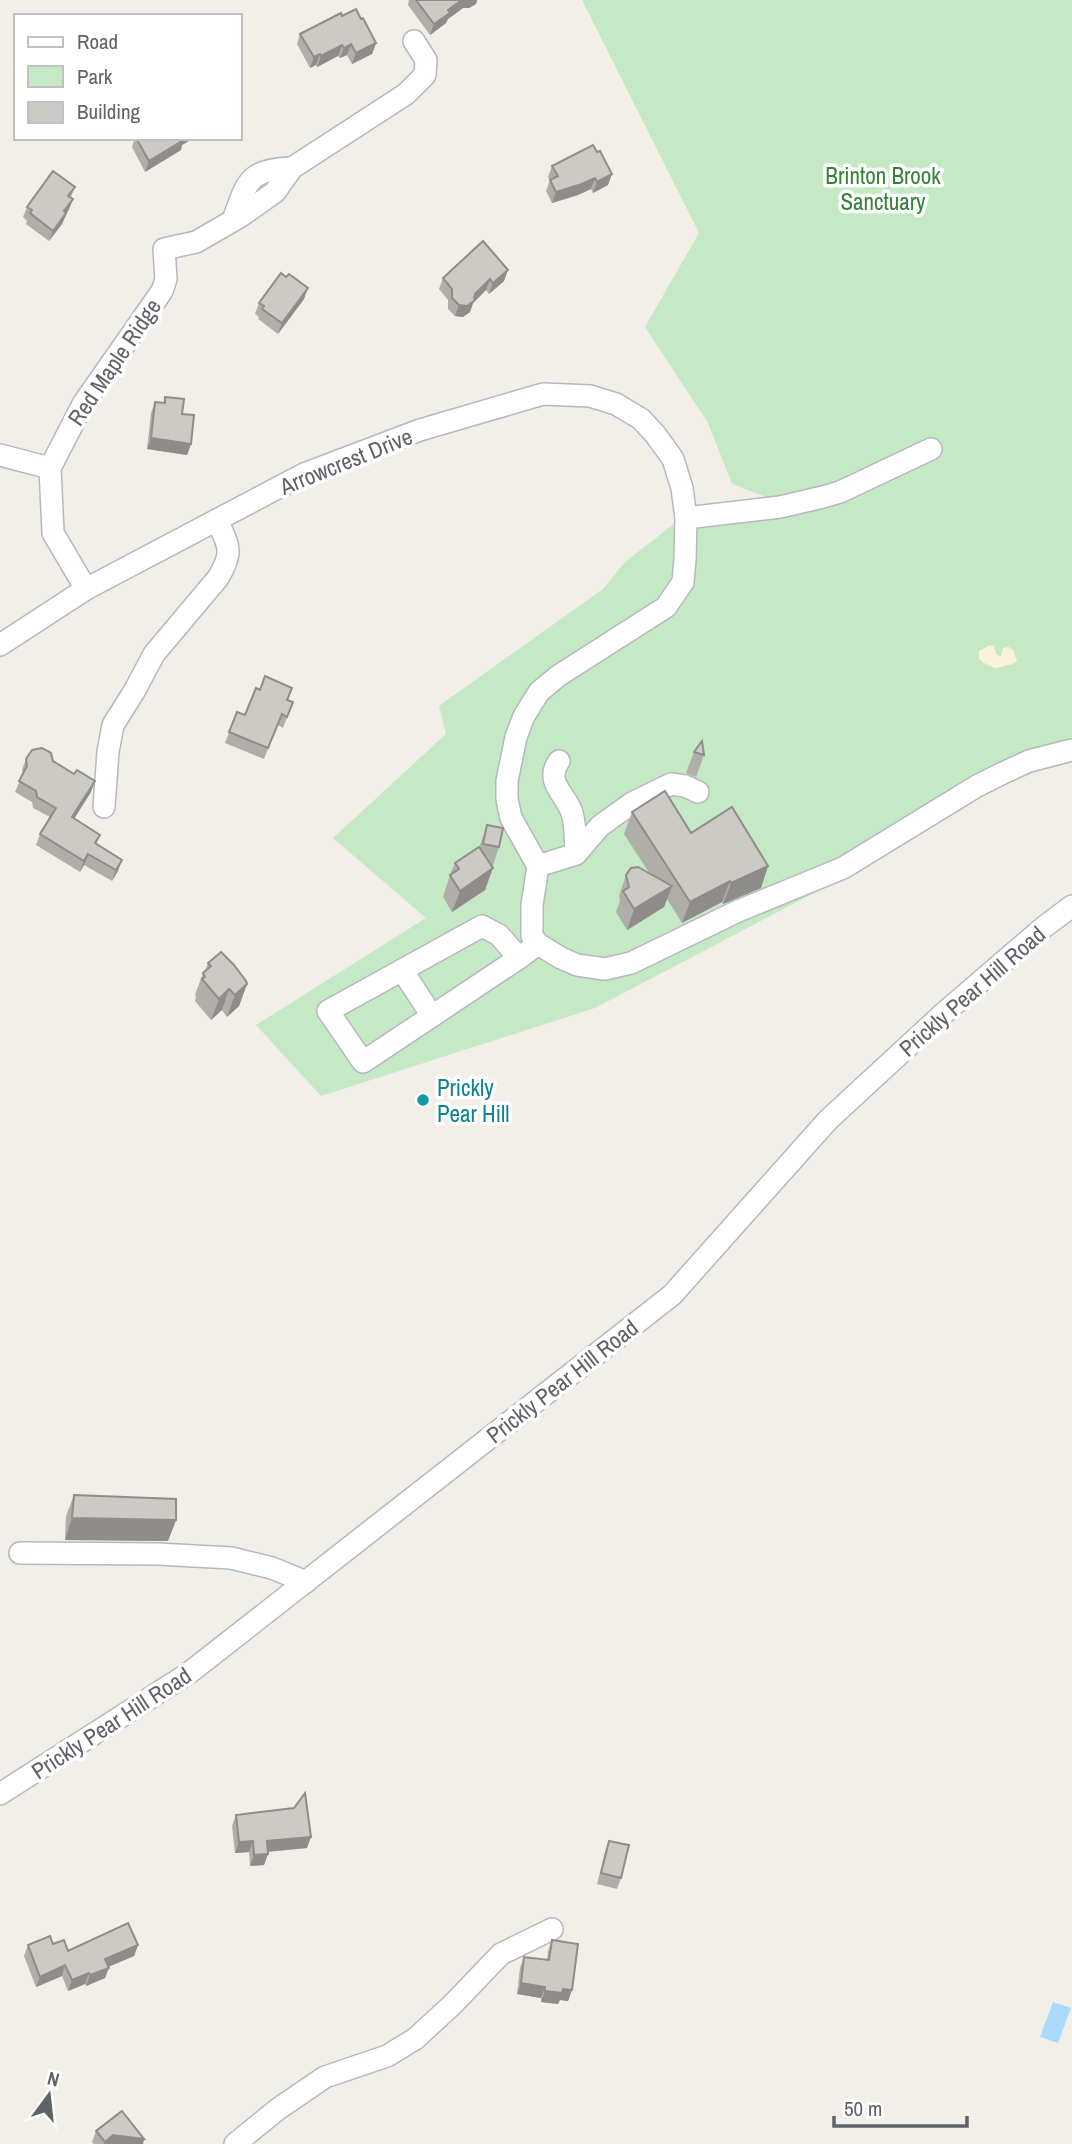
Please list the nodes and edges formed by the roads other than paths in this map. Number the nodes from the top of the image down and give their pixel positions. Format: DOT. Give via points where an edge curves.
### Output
graph roads {
  1 [pos="414,41"];
  2 [pos="931,449"];
  3 [pos="0,455"];
  4 [pos="50,468"];
  5 [pos="686,518"];
  6 [pos="217,520"];
  7 [pos="86,589"];
  8 [pos="0,645"];
  9 [pos="1072,750"];
  10 [pos="559,761"];
  11 [pos="698,792"];
  12 [pos="104,807"];
  13 [pos="576,854"];
  14 [pos="538,866"];
  15 [pos="1072,906"];
  16 [pos="538,944"];
  17 [pos="519,958"];
  18 [pos="402,970"];
  19 [pos="432,1016"];
  20 [pos="20,1553"];
  21 [pos="306,1582"];
  22 [pos="0,1794"];
  23 [pos="552,1929"];
  24 [pos="235,2144"];
  1 -- 4 [label="street, Red Maple Ridge" via="426,60 425,75 406,94 292,168 275,192 233,220 196,242 164,249 162,291 83,404"];
  2 -- 5 [label="street" via="823,497"];
  3 -- 4 [label="street"];
  4 -- 7 [label="street, Red Maple Ridge" via="53,533"];
  5 -- 6 [label="street, Arrowcrest Drive" via="673,458 641,419 590,396 543,394 420,430 304,474"];
  5 -- 14 [label="street, Arrowcrest Drive" via="682,582 666,607 558,676 539,692 524,716 511,756 507,799 510,818"];
  6 -- 7 [label="street, Arrowcrest Drive"];
  6 -- 12 [label="street" via="227,543 225,566 154,654 113,725"];
  7 -- 8 [label="street, Arrowcrest Drive"];
  9 -- 16 [label="street" via="1003,773 843,868 631,962 605,969 578,965"];
  10 -- 13 [label="street" via="553,778 571,809"];
  11 -- 13 [label="street" via="671,783 600,826"];
  13 -- 14 [label="street"];
  14 -- 16 [label="street" via="532,905 532,936"];
  15 -- 21 [label="street, Prickly Pear Hill Road" via="954,1004 828,1120 673,1295"];
  16 -- 17 [label="street"];
  17 -- 18 [label="street" via="499,935 482,926"];
  17 -- 19 [label="street"];
  18 -- 19 [label="street"];
  18 -- 19 [label="street" via="328,1011 363,1062"];
  20 -- 21 [label="street" via="231,1558 272,1567"];
  21 -- 22 [label="street, Prickly Pear Hill Road" via="189,1674"];
  23 -- 24 [label="street" via="501,1954 415,2039 387,2056 325,2077"];
}
